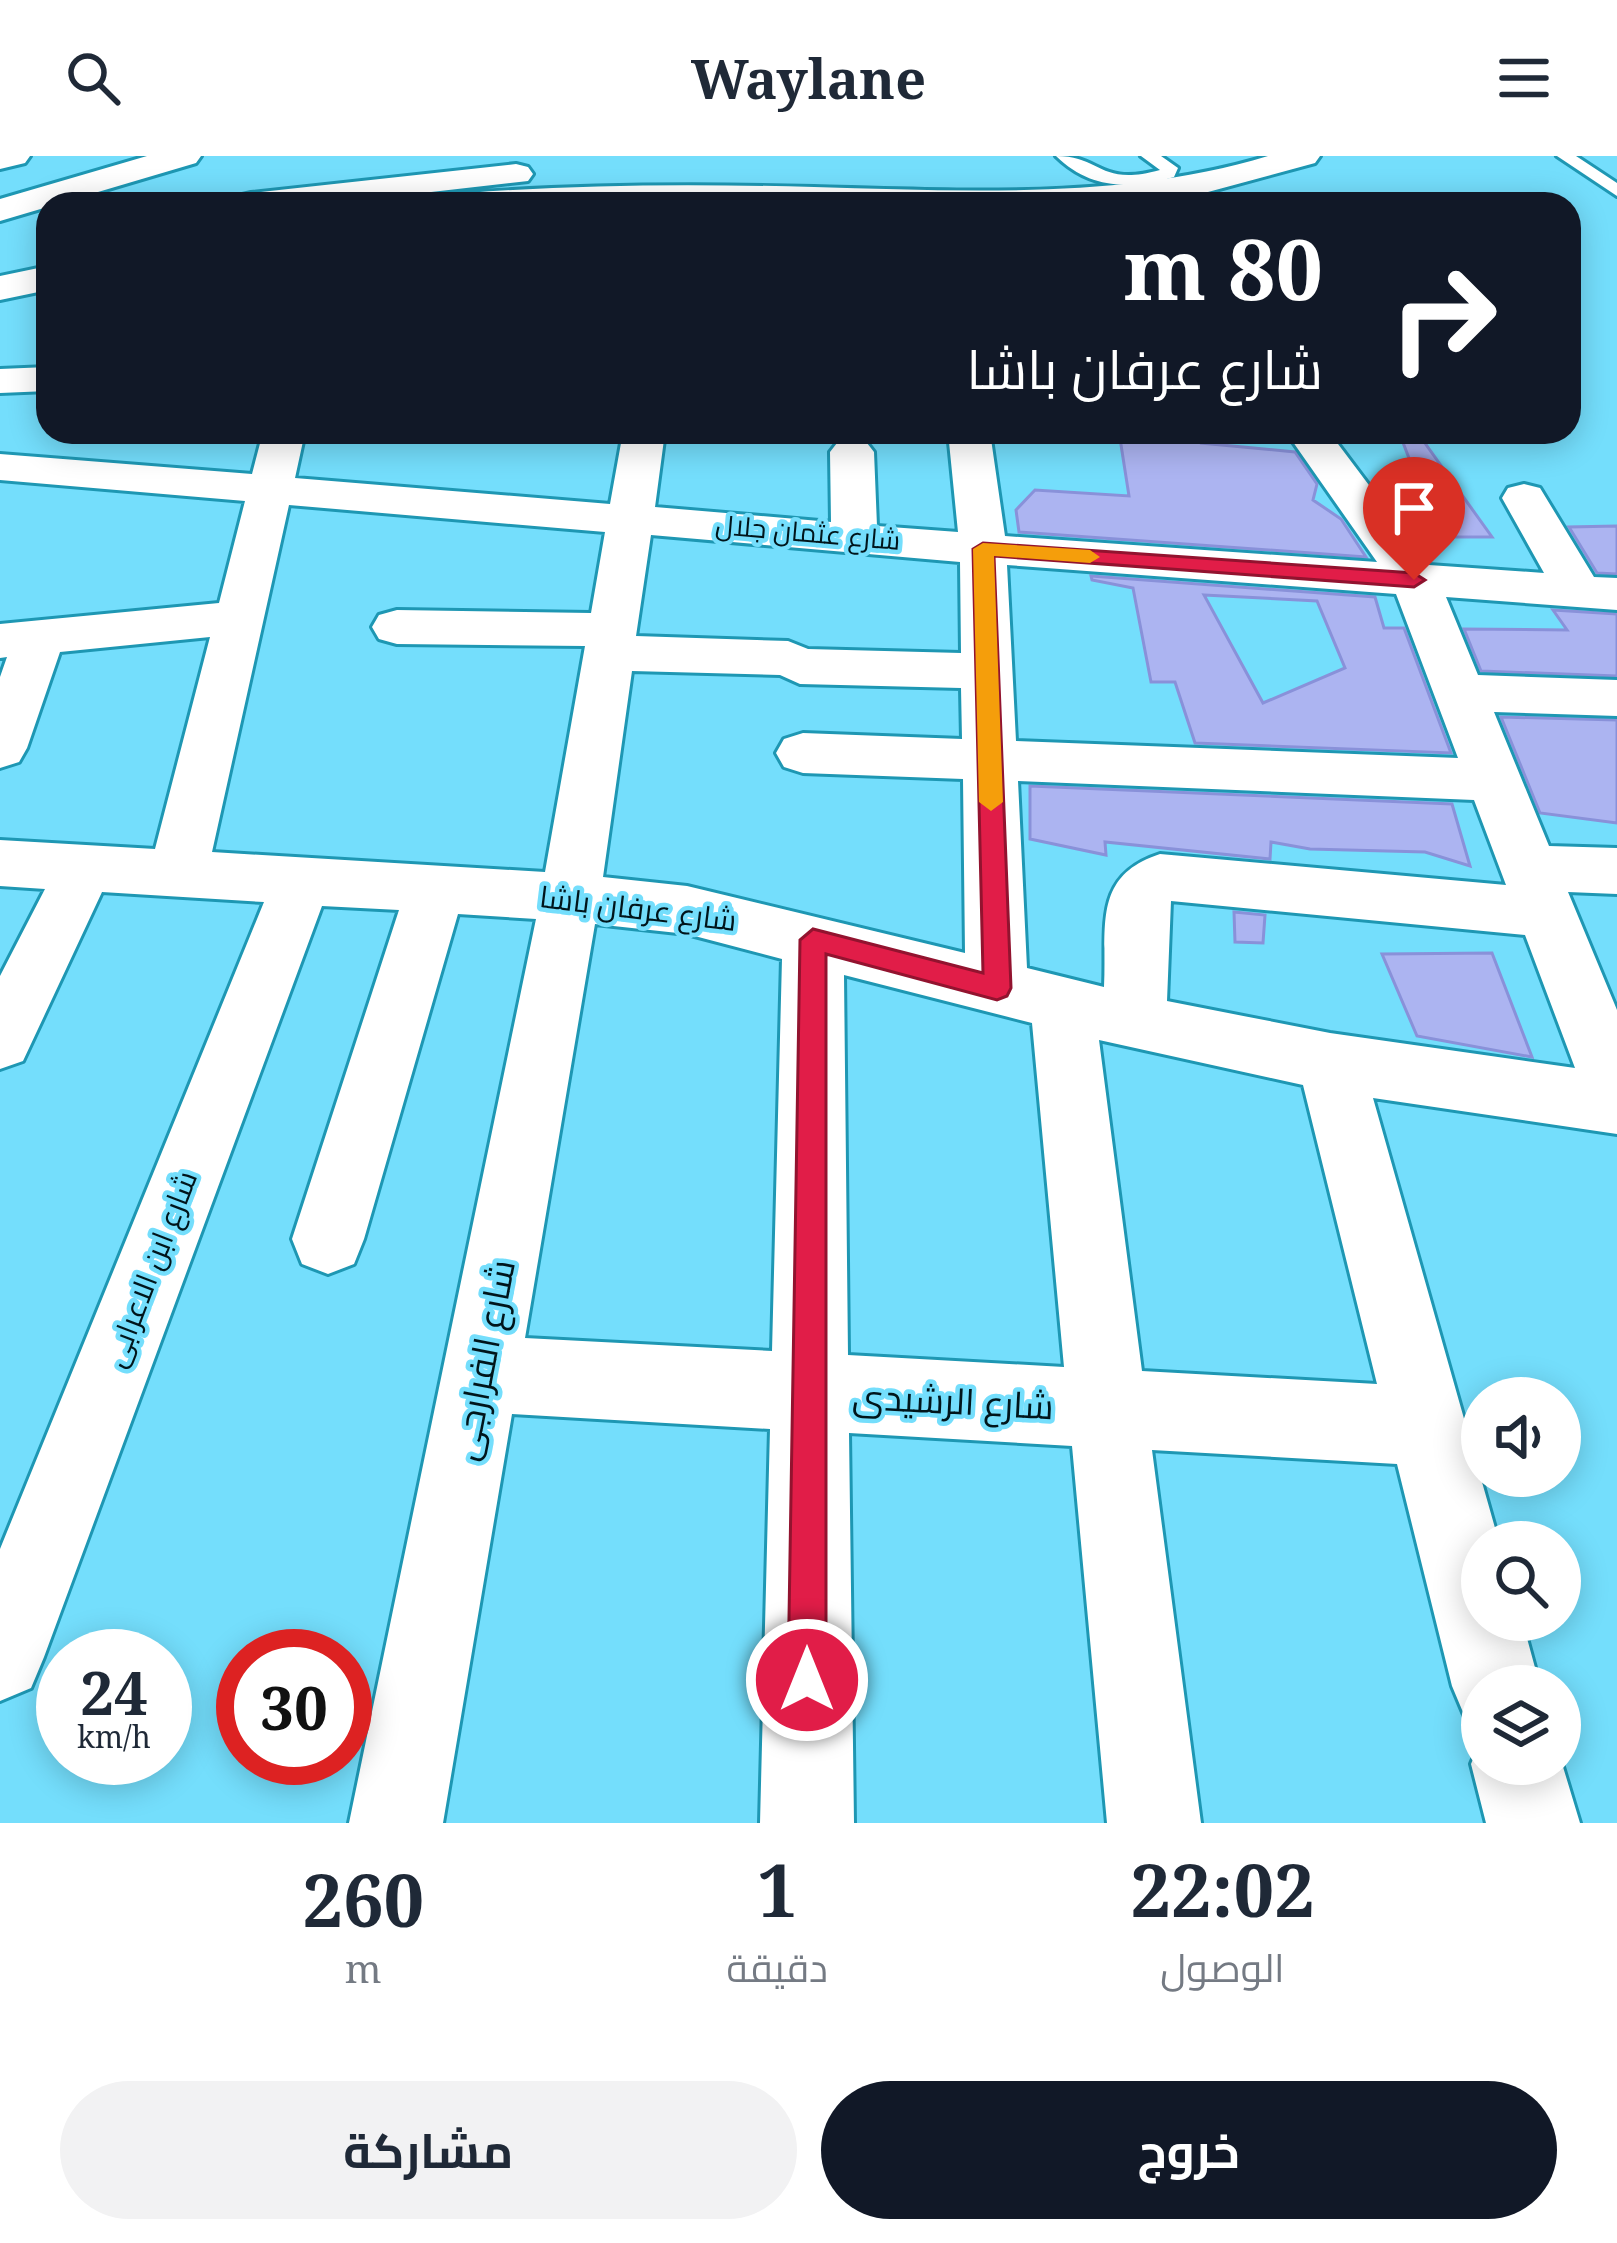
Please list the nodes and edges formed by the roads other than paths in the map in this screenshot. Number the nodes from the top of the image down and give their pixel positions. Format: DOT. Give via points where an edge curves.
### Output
graph roads {
  1 [pos="14,156"];
  2 [pos="184,156"];
  3 [pos="425,156"];
  4 [pos="483,156"];
  5 [pos="1064,156"];
  6 [pos="1149,156"];
  7 [pos="1303,156"];
  8 [pos="1565,156"];
  9 [pos="0,158"];
  10 [pos="772,162"];
  11 [pos="537,172"];
  12 [pos="1086,172"];
  13 [pos="379,186"];
  14 [pos="1617,190"];
  15 [pos="61,192"];
  16 [pos="336,192"];
  17 [pos="1121,192"];
  18 [pos="1128,192"];
  19 [pos="1137,192"];
  20 [pos="36,199"];
  21 [pos="0,210"];
  22 [pos="36,246"];
  23 [pos="0,254"];
  24 [pos="36,280"];
  25 [pos="0,288"];
  26 [pos="36,380"];
  27 [pos="0,381"];
  28 [pos="281,444"];
  29 [pos="642,444"];
  30 [pos="970,444"];
  31 [pos="1316,444"];
  32 [pos="852,452"];
  33 [pos="0,467"];
  34 [pos="272,488"];
  35 [pos="1525,498"];
  36 [pos="632,518"];
  37 [pos="854,537"];
  38 [pos="983,549"];
  39 [pos="1414,580"];
  40 [pos="1598,592"];
  41 [pos="241,617"];
  42 [pos="397,627"];
  43 [pos="20,639"];
  44 [pos="612,641"];
  45 [pos="987,670"];
  46 [pos="1460,694"];
  47 [pos="1617,698"];
  48 [pos="0,748"];
  49 [pos="803,753"];
  50 [pos="990,759"];
  51 [pos="1496,780"];
  52 [pos="0,863"];
  53 [pos="84,868"];
  54 [pos="1617,871"];
  55 [pos="178,874"];
  56 [pos="302,880"];
  57 [pos="435,890"];
  58 [pos="1541,890"];
  59 [pos="570,897"];
  60 [pos="813,940"];
  61 [pos="1065,1005"];
  62 [pos="0,1041"];
  63 [pos="1330,1062"];
  64 [pos="1617,1091"];
  65 [pos="1617,1105"];
  66 [pos="328,1239"];
  67 [pos="480,1374"];
  68 [pos="806,1393"];
  69 [pos="1108,1411"];
  70 [pos="1426,1426"];
  71 [pos="0,1657"];
  72 [pos="1490,1665"];
  73 [pos="1523,1785"];
  74 [pos="396,1823"];
  75 [pos="807,1823"];
  76 [pos="1154,1823"];
  77 [pos="1533,1823"];
  1 -- 9 [label="main road"];
  2 -- 15 [label="main road"];
  3 -- 13 [label="main road"];
  4 -- 11 [label="main road"];
  5 -- 12 [label="lane"];
  6 -- 12 [label="lane"];
  6 -- 18 [label="lane" via="1168,173"];
  7 -- 19 [label="main road"];
  8 -- 14 [label="lane"];
  10 -- 11 [label="main road"];
  11 -- 13 [label="main road"];
  12 -- 17 [label="lane"];
  13 -- 16 [label="main road"];
  20 -- 21 [label="main road"];
  22 -- 23 [label="main road"];
  24 -- 25 [label="main road"];
  26 -- 27 [label="street"];
  28 -- 34 [label="street"];
  29 -- 36 [label="street, شارع الفرارجى"];
  30 -- 38 [label="street"];
  31 -- 39 [label="street"];
  32 -- 37 [label="street"];
  33 -- 34 [label="street, شارع عثمان جلال"];
  34 -- 36 [label="street, شارع عثمان جلال"];
  34 -- 41 [label="street"];
  35 -- 40 [label="street"];
  36 -- 37 [label="street, شارع عثمان جلال"];
  36 -- 44 [label="street, شارع الفرارجى"];
  37 -- 38 [label="street, شارع عثمان جلال"];
  38 -- 39 [label="street, شارع عثمان جلال"];
  38 -- 45 [label="street"];
  39 -- 40 [label="street, شارع عثمان جلال"];
  39 -- 46 [label="street"];
  41 -- 43 [label="street"];
  41 -- 55 [label="street"];
  42 -- 44 [label="street"];
  43 -- 48 [label="street"];
  44 -- 45 [label="street" via="794,662"];
  44 -- 59 [label="street, شارع الفرارجى"];
  45 -- 50 [label="street"];
  46 -- 47 [label="street"];
  46 -- 51 [label="street"];
  49 -- 50 [label="street"];
  50 -- 51 [label="street"];
  50 -- 61 [label="street"];
  51 -- 58 [label="street"];
  52 -- 53 [label="street, شارع عرفان باشا"];
  53 -- 55 [label="street, شارع عرفان باشا"];
  53 -- 62 [label="street"];
  54 -- 58 [label="street"];
  55 -- 56 [label="street, شارع عرفان باشا"];
  56 -- 57 [label="street, شارع عرفان باشا"];
  56 -- 71 [label="street, شارع ابن الاعرابى"];
  57 -- 59 [label="street, شارع عرفان باشا"];
  57 -- 66 [label="street"];
  58 -- 61 [label="street" via="1160,877 1138,894"];
  58 -- 64 [label="street"];
  59 -- 60 [label="street, شارع عرفان باشا" via="687,910"];
  59 -- 67 [label="street, شارع الفرارجى"];
  60 -- 61 [label="street, شارع عرفان باشا"];
  60 -- 68 [label="street"];
  61 -- 63 [label="street, شارع عرفان باشا"];
  61 -- 69 [label="street"];
  63 -- 65 [label="street, شارع عرفان باشا"];
  63 -- 70 [label="street"];
  67 -- 68 [label="street, شارع الرشيدى"];
  67 -- 74 [label="street, شارع الفرارجى"];
  68 -- 69 [label="street, شارع الرشيدى"];
  68 -- 75 [label="street"];
  69 -- 70 [label="street, شارع الرشيدى"];
  69 -- 76 [label="street"];
  70 -- 72 [label="street"];
  73 -- 77 [label="street"];
}
